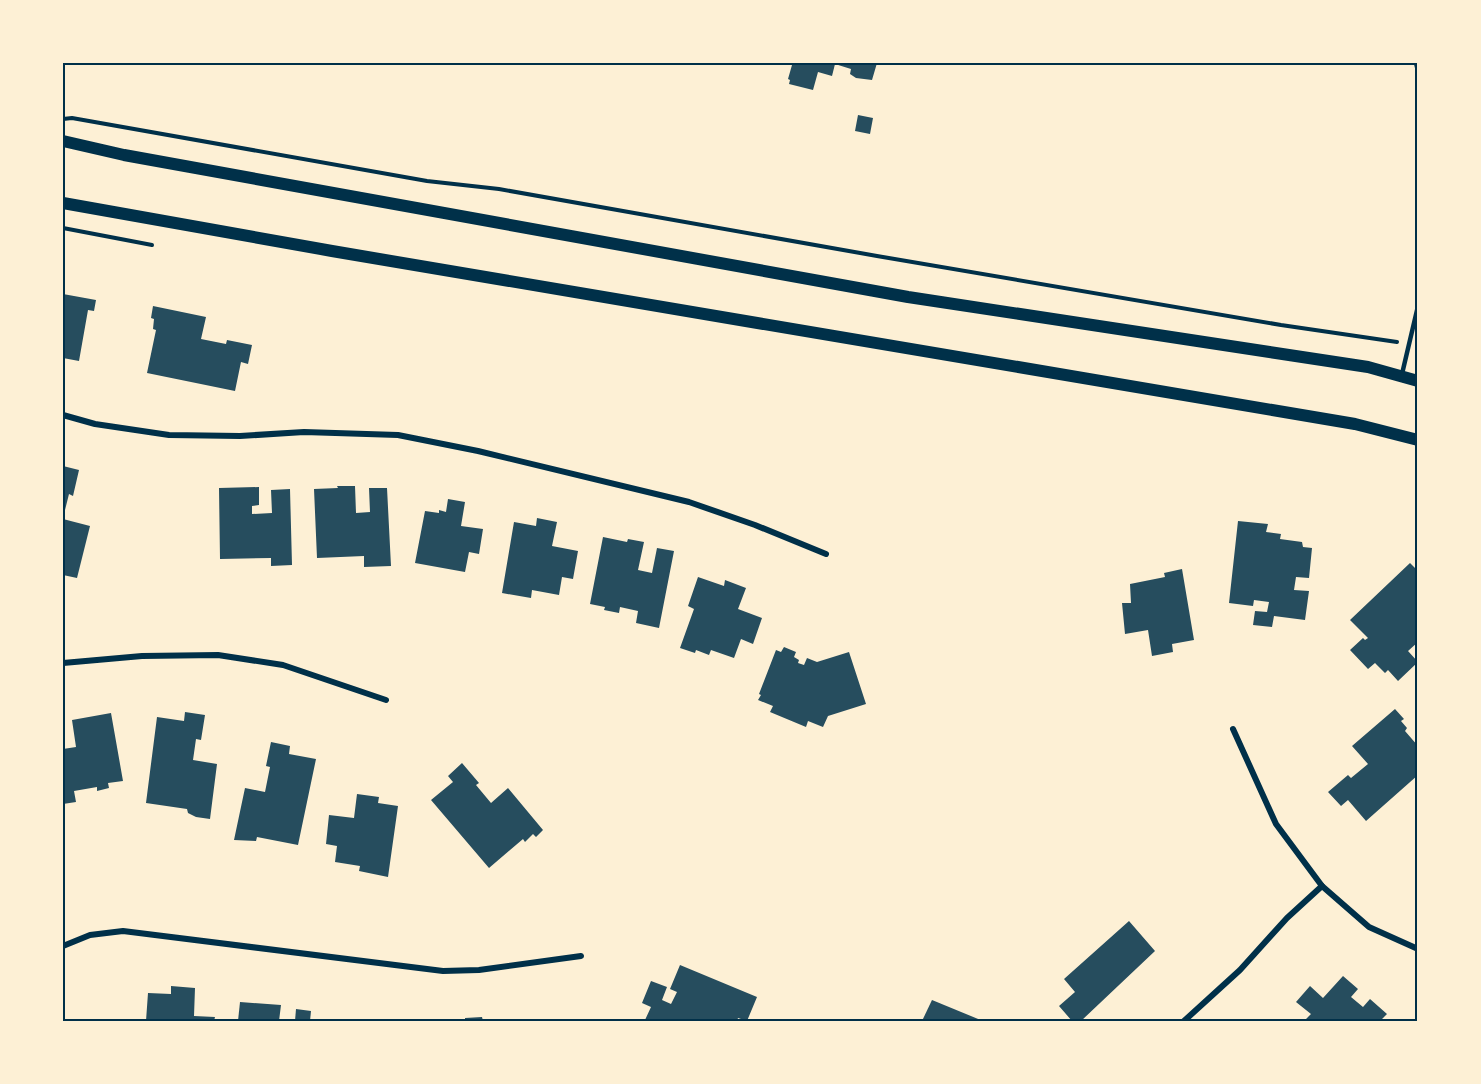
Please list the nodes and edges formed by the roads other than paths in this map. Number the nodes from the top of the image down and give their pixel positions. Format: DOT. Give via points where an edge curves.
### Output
graph roads {
  1 [pos="1416,63"];
  2 [pos="1418,71"];
  3 [pos="63,141"];
  4 [pos="63,203"];
  5 [pos="1418,306"];
  6 [pos="1401,376"];
  7 [pos="1418,381"];
  8 [pos="63,415"];
  9 [pos="1418,440"];
  10 [pos="826,554"];
  11 [pos="63,663"];
  12 [pos="386,700"];
  13 [pos="1233,729"];
  14 [pos="1322,886"];
  15 [pos="63,946"];
  16 [pos="1418,949"];
  17 [pos="581,956"];
  18 [pos="1184,1021"];
  1 -- 2 [label="lane"];
  3 -- 6 [label="main road" via="908,297 1368,367"];
  4 -- 9 [label="main road" via="1354,424"];
  5 -- 6 [label="lane"];
  6 -- 7 [label="main road"];
  8 -- 10 [label="street" via="169,435 398,435 689,502"];
  11 -- 12 [label="street" via="218,655 283,665"];
  13 -- 14 [label="street" via="1276,824"];
  14 -- 16 [label="street" via="1369,927"];
  14 -- 18 [label="street"];
  15 -- 17 [label="street" via="90,935 123,931 443,971"];
}
